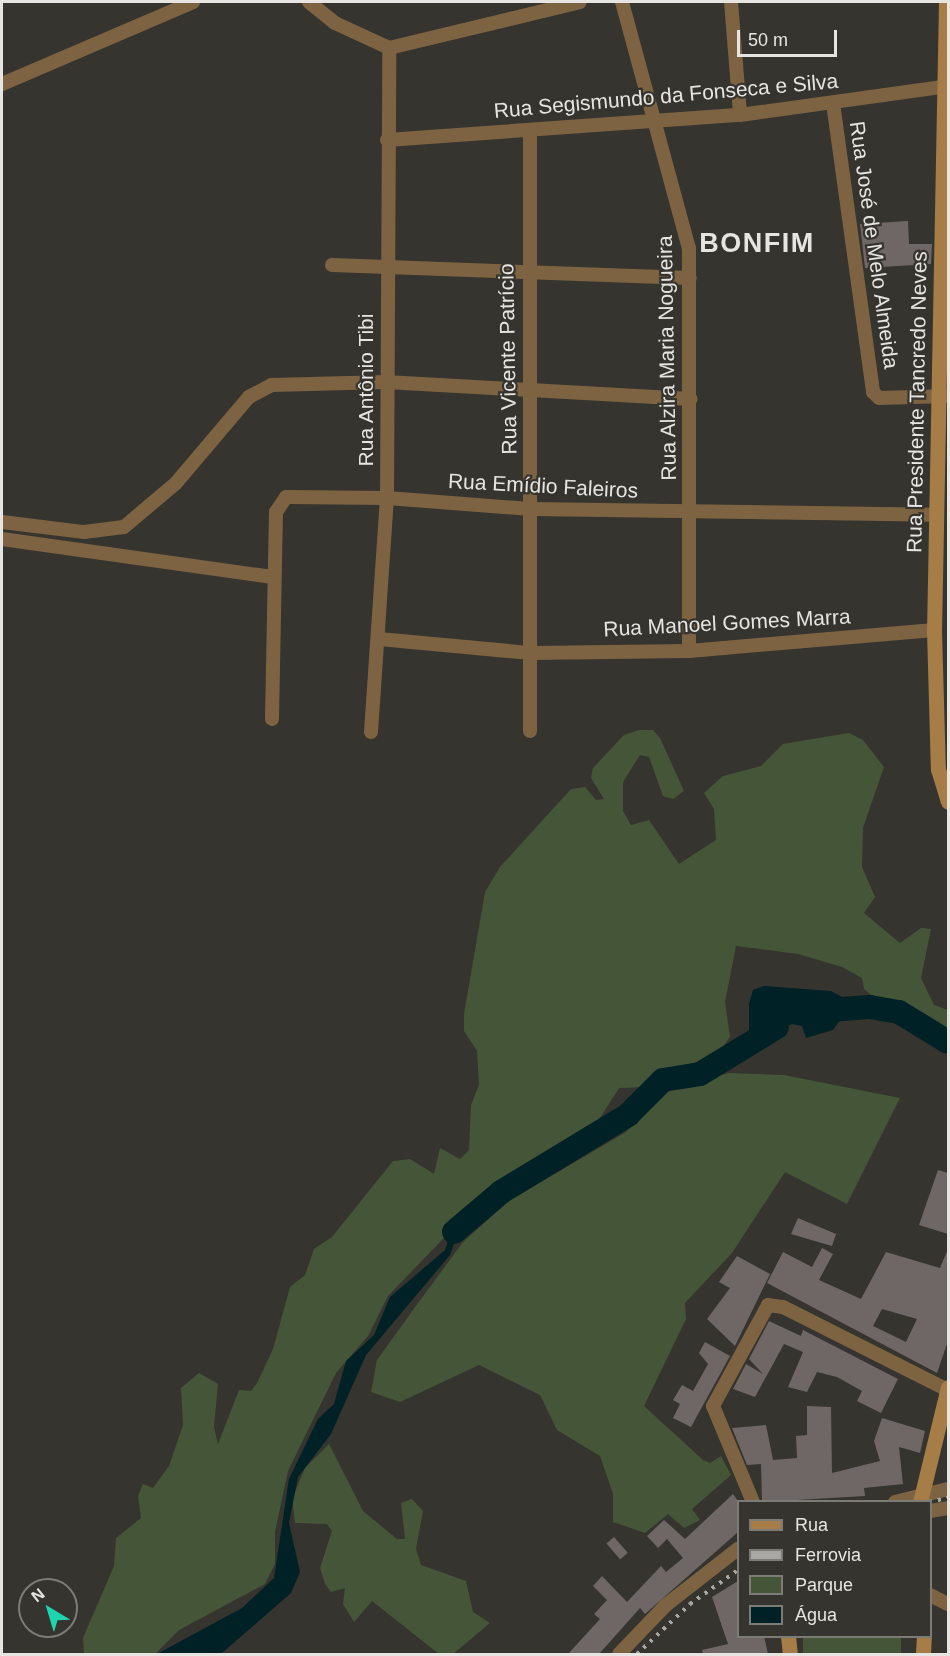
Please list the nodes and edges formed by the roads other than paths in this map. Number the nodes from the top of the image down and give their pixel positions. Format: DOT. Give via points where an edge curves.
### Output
graph roads {
  1 [pos="193,2"];
  2 [pos="309,2"];
  3 [pos="580,2"];
  4 [pos="622,2"];
  5 [pos="731,2"];
  6 [pos="946,2"];
  7 [pos="389,48"];
  8 [pos="2,84"];
  9 [pos="944,86"];
  10 [pos="833,103"];
  11 [pos="740,115"];
  12 [pos="657,120"];
  13 [pos="530,131"];
  14 [pos="387,140"];
  15 [pos="332,265"];
  16 [pos="387,267"];
  17 [pos="528,269"];
  18 [pos="690,278"];
  19 [pos="386,382"];
  20 [pos="530,390"];
  21 [pos="945,396"];
  22 [pos="691,399"];
  23 [pos="387,498"];
  24 [pos="531,510"];
  25 [pos="689,512"];
  26 [pos="936,515"];
  27 [pos="2,522"];
  28 [pos="2,539"];
  29 [pos="272,577"];
  30 [pos="934,630"];
  31 [pos="379,639"];
  32 [pos="689,651"];
  33 [pos="531,653"];
  34 [pos="272,719"];
  35 [pos="530,731"];
  36 [pos="371,732"];
  37 [pos="948,801"];
  38 [pos="948,1388"];
  39 [pos="948,1489"];
  40 [pos="920,1499"];
  41 [pos="752,1500"];
  42 [pos="948,1508"];
  43 [pos="932,1511"];
  44 [pos="737,1550"];
  45 [pos="932,1596"];
  46 [pos="948,1604"];
  47 [pos="788,1638"];
  48 [pos="924,1638"];
  49 [pos="619,1654"];
  50 [pos="790,1654"];
  51 [pos="923,1654"];
  1 -- 8 [label="street"];
  2 -- 7 [label="street" via="335,22"];
  3 -- 7 [label="street"];
  4 -- 12 [label="street, Rua Alzira Maria Nogueira"];
  5 -- 11 [label="street"];
  6 -- 9 [label="main road, Rua Presidente Tancredo Neves"];
  7 -- 14 [label="street, Rua Antônio Tibi"];
  9 -- 10 [label="street, Rua Segismundo da Fonseca e Silva"];
  9 -- 21 [label="main road, Rua Presidente Tancredo Neves"];
  10 -- 11 [label="street, Rua Segismundo da Fonseca e Silva"];
  10 -- 21 [label="street, Rua José de Melo Almeida" via="873,392 879,398"];
  11 -- 12 [label="street, Rua Segismundo da Fonseca e Silva"];
  12 -- 13 [label="street, Rua Segismundo da Fonseca e Silva"];
  12 -- 18 [label="street, Rua Alzira Maria Nogueira" via="686,223"];
  13 -- 14 [label="street, Rua Segismundo da Fonseca e Silva"];
  13 -- 17 [label="street, Rua Vicente Patrício"];
  14 -- 16 [label="street, Rua Antônio Tibi"];
  15 -- 16 [label="street"];
  16 -- 17 [label="street"];
  16 -- 19 [label="street, Rua Antônio Tibi"];
  17 -- 18 [label="street"];
  17 -- 20 [label="street, Rua Vicente Patrício"];
  18 -- 22 [label="street, Rua Alzira Maria Nogueira"];
  19 -- 20 [label="street"];
  19 -- 23 [label="street, Rua Antônio Tibi"];
  19 -- 27 [label="street" via="272,385 249,397 170,490 124,527 84,532"];
  20 -- 22 [label="street"];
  20 -- 24 [label="street, Rua Vicente Patrício"];
  21 -- 26 [label="main road, Rua Presidente Tancredo Neves"];
  22 -- 25 [label="street, Rua Alzira Maria Nogueira"];
  23 -- 24 [label="street, Rua Emídio Faleiros"];
  23 -- 29 [label="street, Rua Emídio Faleiros" via="293,495 277,506"];
  23 -- 31 [label="street, Rua Antônio Tibi"];
  24 -- 25 [label="street, Rua Emídio Faleiros"];
  24 -- 33 [label="street, Rua Vicente Patrício"];
  25 -- 26 [label="street, Rua Emídio Faleiros"];
  25 -- 32 [label="street, Rua Alzira Maria Nogueira"];
  26 -- 30 [label="main road, Rua Presidente Tancredo Neves"];
  28 -- 29 [label="street"];
  29 -- 34 [label="street"];
  30 -- 32 [label="street, Rua Manoel Gomes Marra"];
  30 -- 37 [label="main road, Rua Presidente Tancredo Neves" via="938,769"];
  31 -- 33 [label="street, Rua Manoel Gomes Marra"];
  31 -- 36 [label="street, Rua Antônio Tibi"];
  32 -- 33 [label="street, Rua Manoel Gomes Marra"];
  33 -- 35 [label="street, Rua Vicente Patrício"];
  38 -- 40 [label="main road"];
  38 -- 41 [label="street" via="783,1307 768,1305 713,1406"];
  39 -- 40 [label="street"];
  42 -- 43 [label="street"];
  44 -- 49 [label="street" via="666,1605"];
  45 -- 46 [label="street"];
  47 -- 50 [label="main road"];
  48 -- 51 [label="main road"];
}
